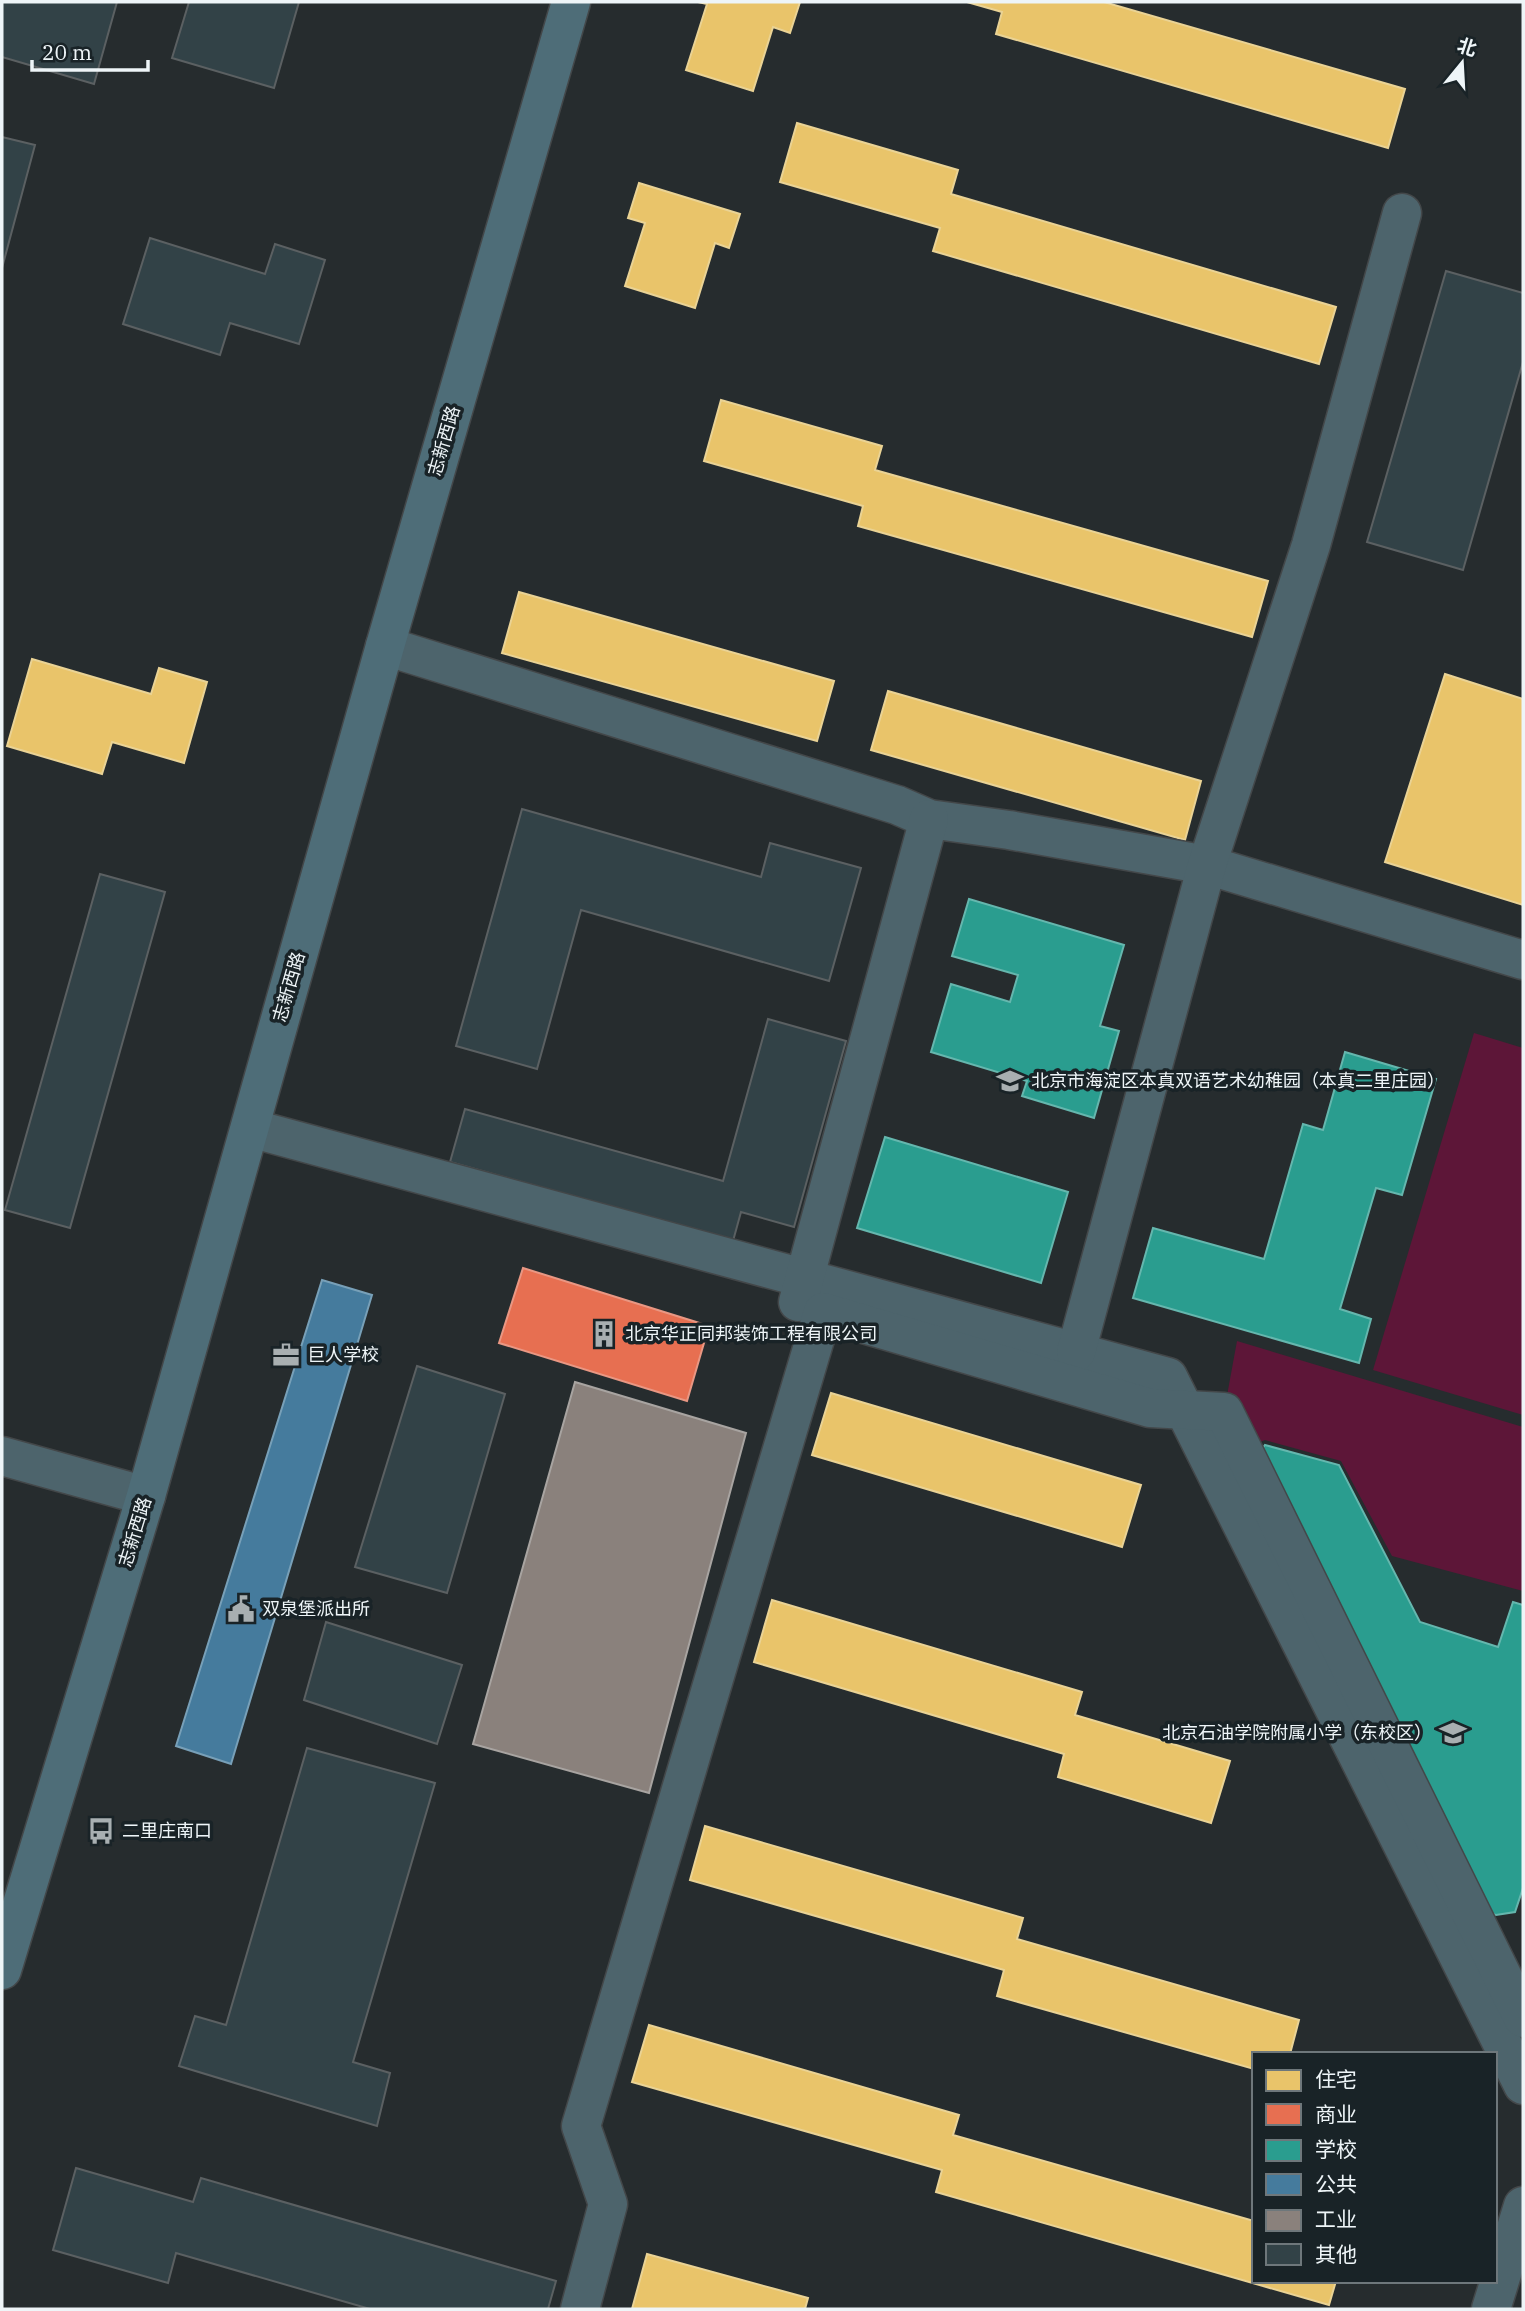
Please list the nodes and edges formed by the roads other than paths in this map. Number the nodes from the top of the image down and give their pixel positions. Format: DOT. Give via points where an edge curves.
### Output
graph roads {
  1 [pos="571,2"];
  2 [pos="1402,213"];
  3 [pos="384,646"];
  4 [pos="929,819"];
  5 [pos="1207,865"];
  6 [pos="1523,960"];
  7 [pos="250,1128"];
  8 [pos="804,1279"];
  9 [pos="1076,1352"];
  10 [pos="1185,1410"];
  11 [pos="2,1456"];
  12 [pos="146,1496"];
  13 [pos="2,1970"];
  14 [pos="621,1971"];
  15 [pos="1523,2018"];
  16 [pos="1523,2085"];
  17 [pos="1523,2206"];
  18 [pos="580,2309"];
  19 [pos="1491,2309"];
  1 -- 3 [label="street, 志新西路"];
  2 -- 5 [label="street" via="1311,545"];
  3 -- 4 [label="street" via="897,805"];
  3 -- 7 [label="street, 志新西路"];
  4 -- 5 [label="street"];
  4 -- 8 [label="street"];
  5 -- 6 [label="street"];
  5 -- 9 [label="street"];
  7 -- 8 [label="street"];
  7 -- 12 [label="street, 志新西路"];
  8 -- 9 [label="street"];
  8 -- 14 [label="street"];
  9 -- 10 [label="street" via="1168,1377"];
  10 -- 15 [label="street" via="1224,1412"];
  10 -- 16 [label="street"];
  10 -- 18 [label="street" via="1150,1408 823,1312 582,2126 608,2204"];
  11 -- 12 [label="street"];
  12 -- 13 [label="street, 志新西路"];
  17 -- 19 [label="street"];
}
